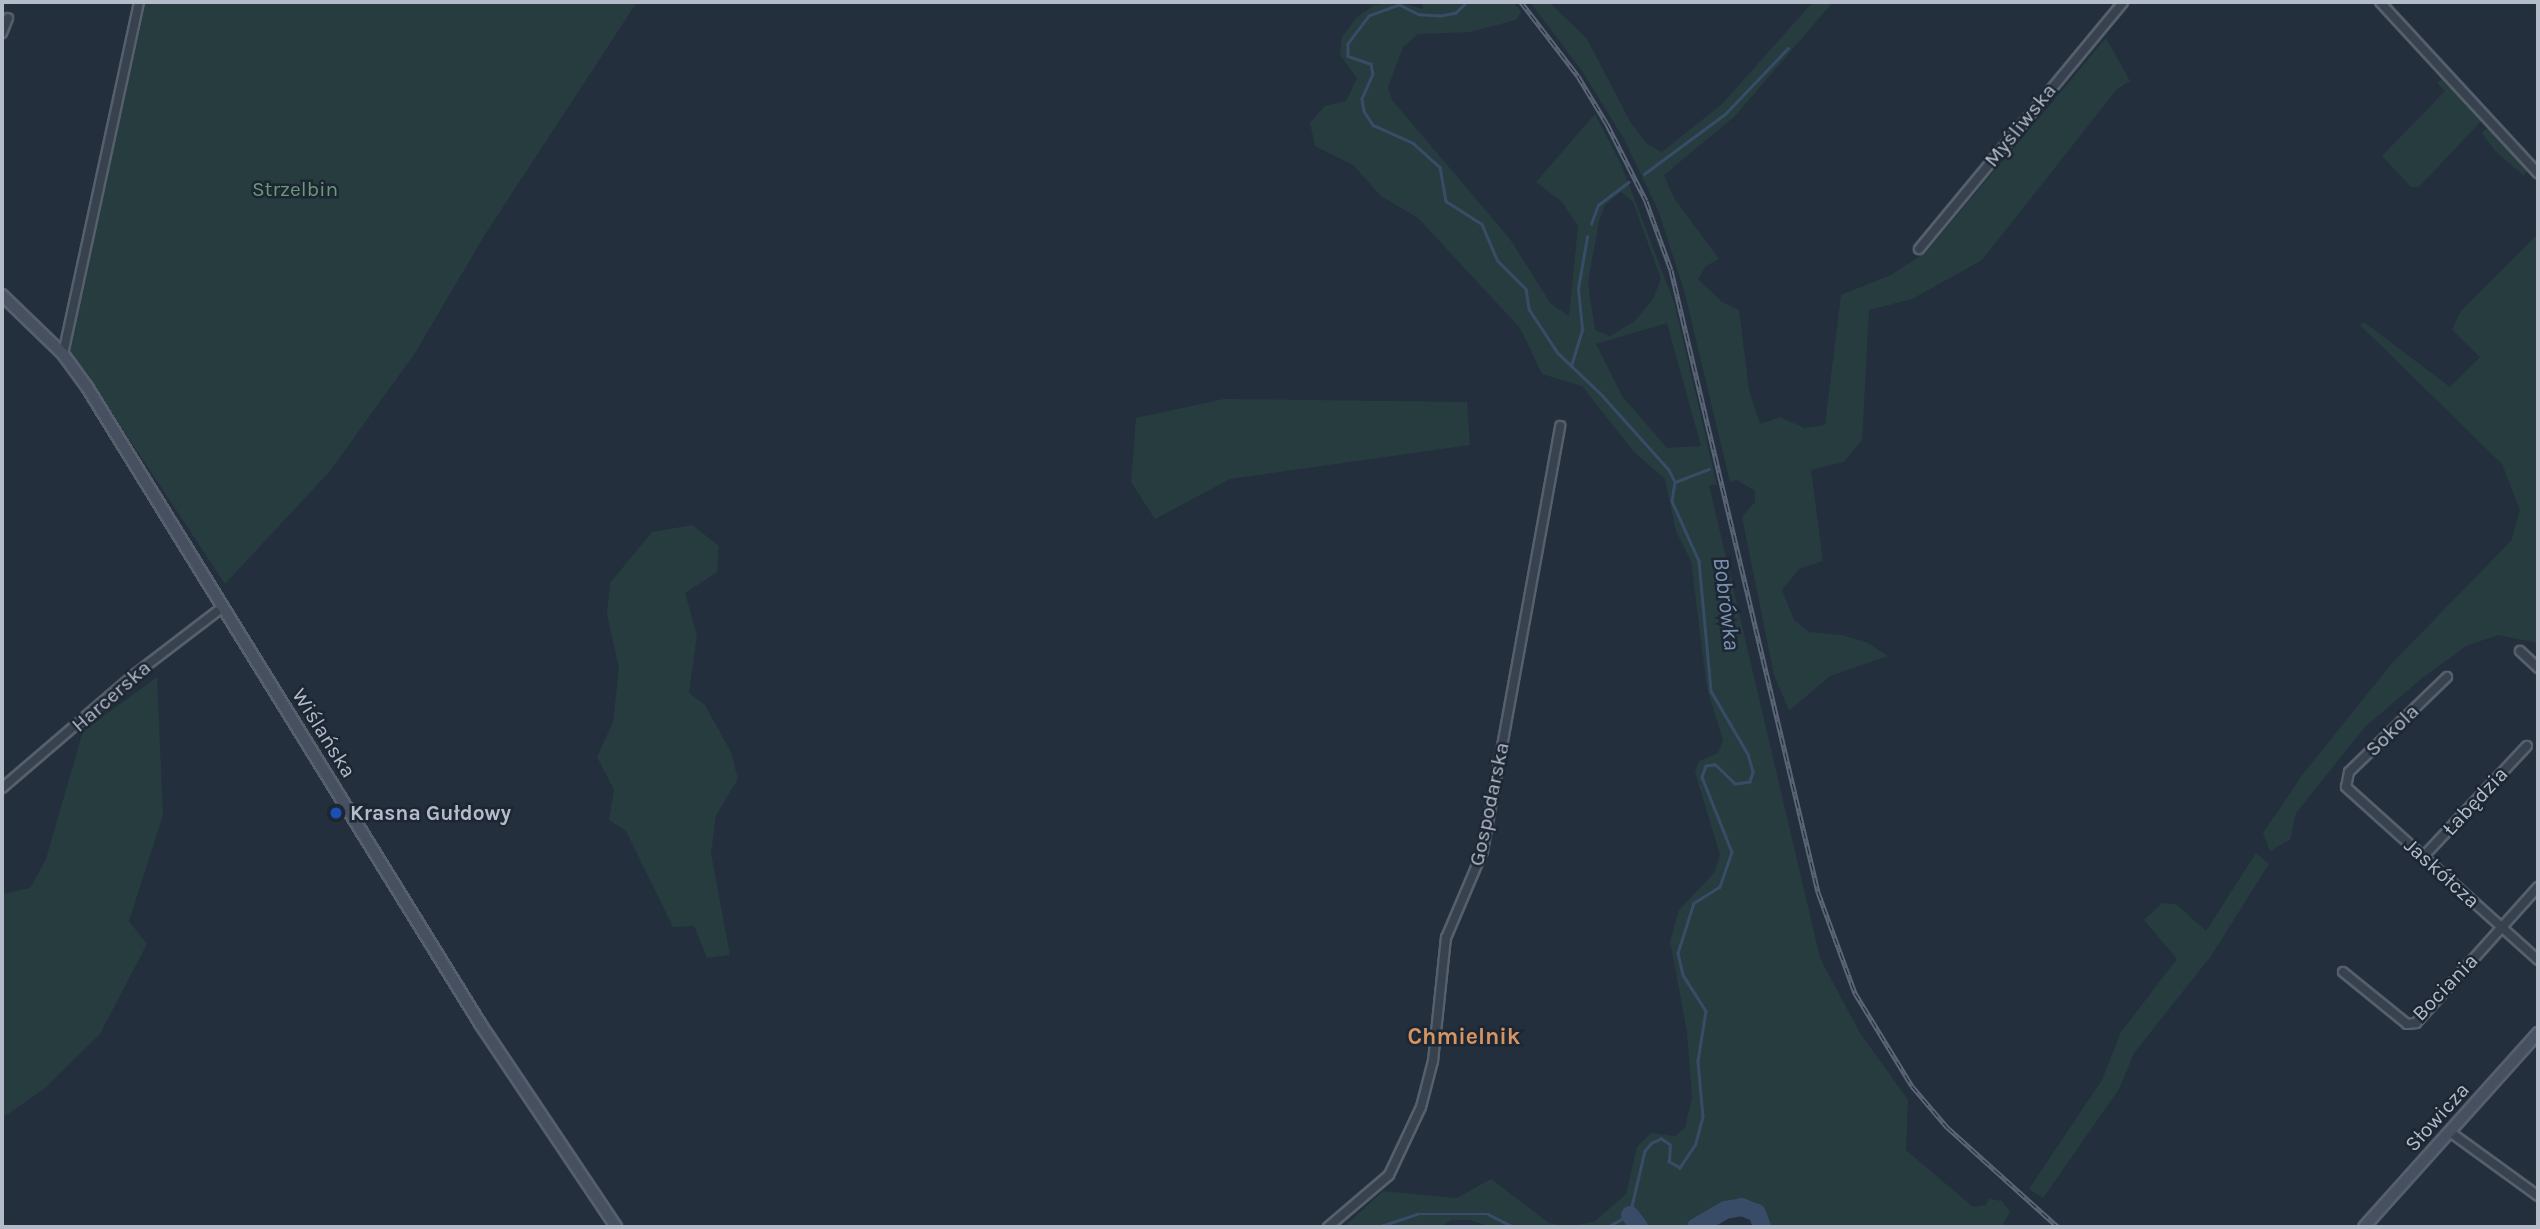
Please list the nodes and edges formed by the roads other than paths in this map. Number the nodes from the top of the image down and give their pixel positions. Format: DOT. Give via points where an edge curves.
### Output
graph roads {
  1 [pos="139,2"];
  2 [pos="2123,2"];
  3 [pos="2380,2"];
  4 [pos="8,18"];
  5 [pos="2,33"];
  6 [pos="2538,173"];
  7 [pos="1919,249"];
  8 [pos="2,295"];
  9 [pos="67,358"];
  10 [pos="1560,426"];
  11 [pos="223,607"];
  12 [pos="2519,652"];
  13 [pos="2538,668"];
  14 [pos="2447,677"];
  15 [pos="2527,746"];
  16 [pos="2346,787"];
  17 [pos="2,788"];
  18 [pos="2423,858"];
  19 [pos="2538,887"];
  20 [pos="2502,927"];
  21 [pos="2538,960"];
  22 [pos="2343,972"];
  23 [pos="2538,1033"];
  24 [pos="2450,1132"];
  25 [pos="2538,1196"];
  26 [pos="616,1227"];
  27 [pos="1328,1227"];
  28 [pos="2364,1227"];
  1 -- 9 [label="street"];
  2 -- 7 [label="street, Myśliwska"];
  3 -- 6 [label="street"];
  4 -- 5 [label="street"];
  8 -- 9 [label="street, Wiślańska"];
  9 -- 11 [label="street, Wiślańska"];
  10 -- 27 [label="street, Gospodarska" via="1483,852 1446,938 1433,1061 1421,1107 1388,1174"];
  11 -- 17 [label="street, Harcerska" via="144,667"];
  11 -- 26 [label="street, Wiślańska" via="481,1024"];
  12 -- 13 [label="street"];
  14 -- 16 [label="street, Sokola" via="2348,772"];
  15 -- 18 [label="street, Łabędzia"];
  16 -- 18 [label="street, Jaskółcza"];
  18 -- 20 [label="street, Jaskółcza"];
  19 -- 20 [label="street, Bociania"];
  20 -- 21 [label="street, Jaskółcza"];
  20 -- 22 [label="street, Bociania" via="2416,1023 2407,1024"];
  23 -- 24 [label="street, Słowicza"];
  24 -- 25 [label="street"];
  24 -- 28 [label="street, Słowicza"];
}
